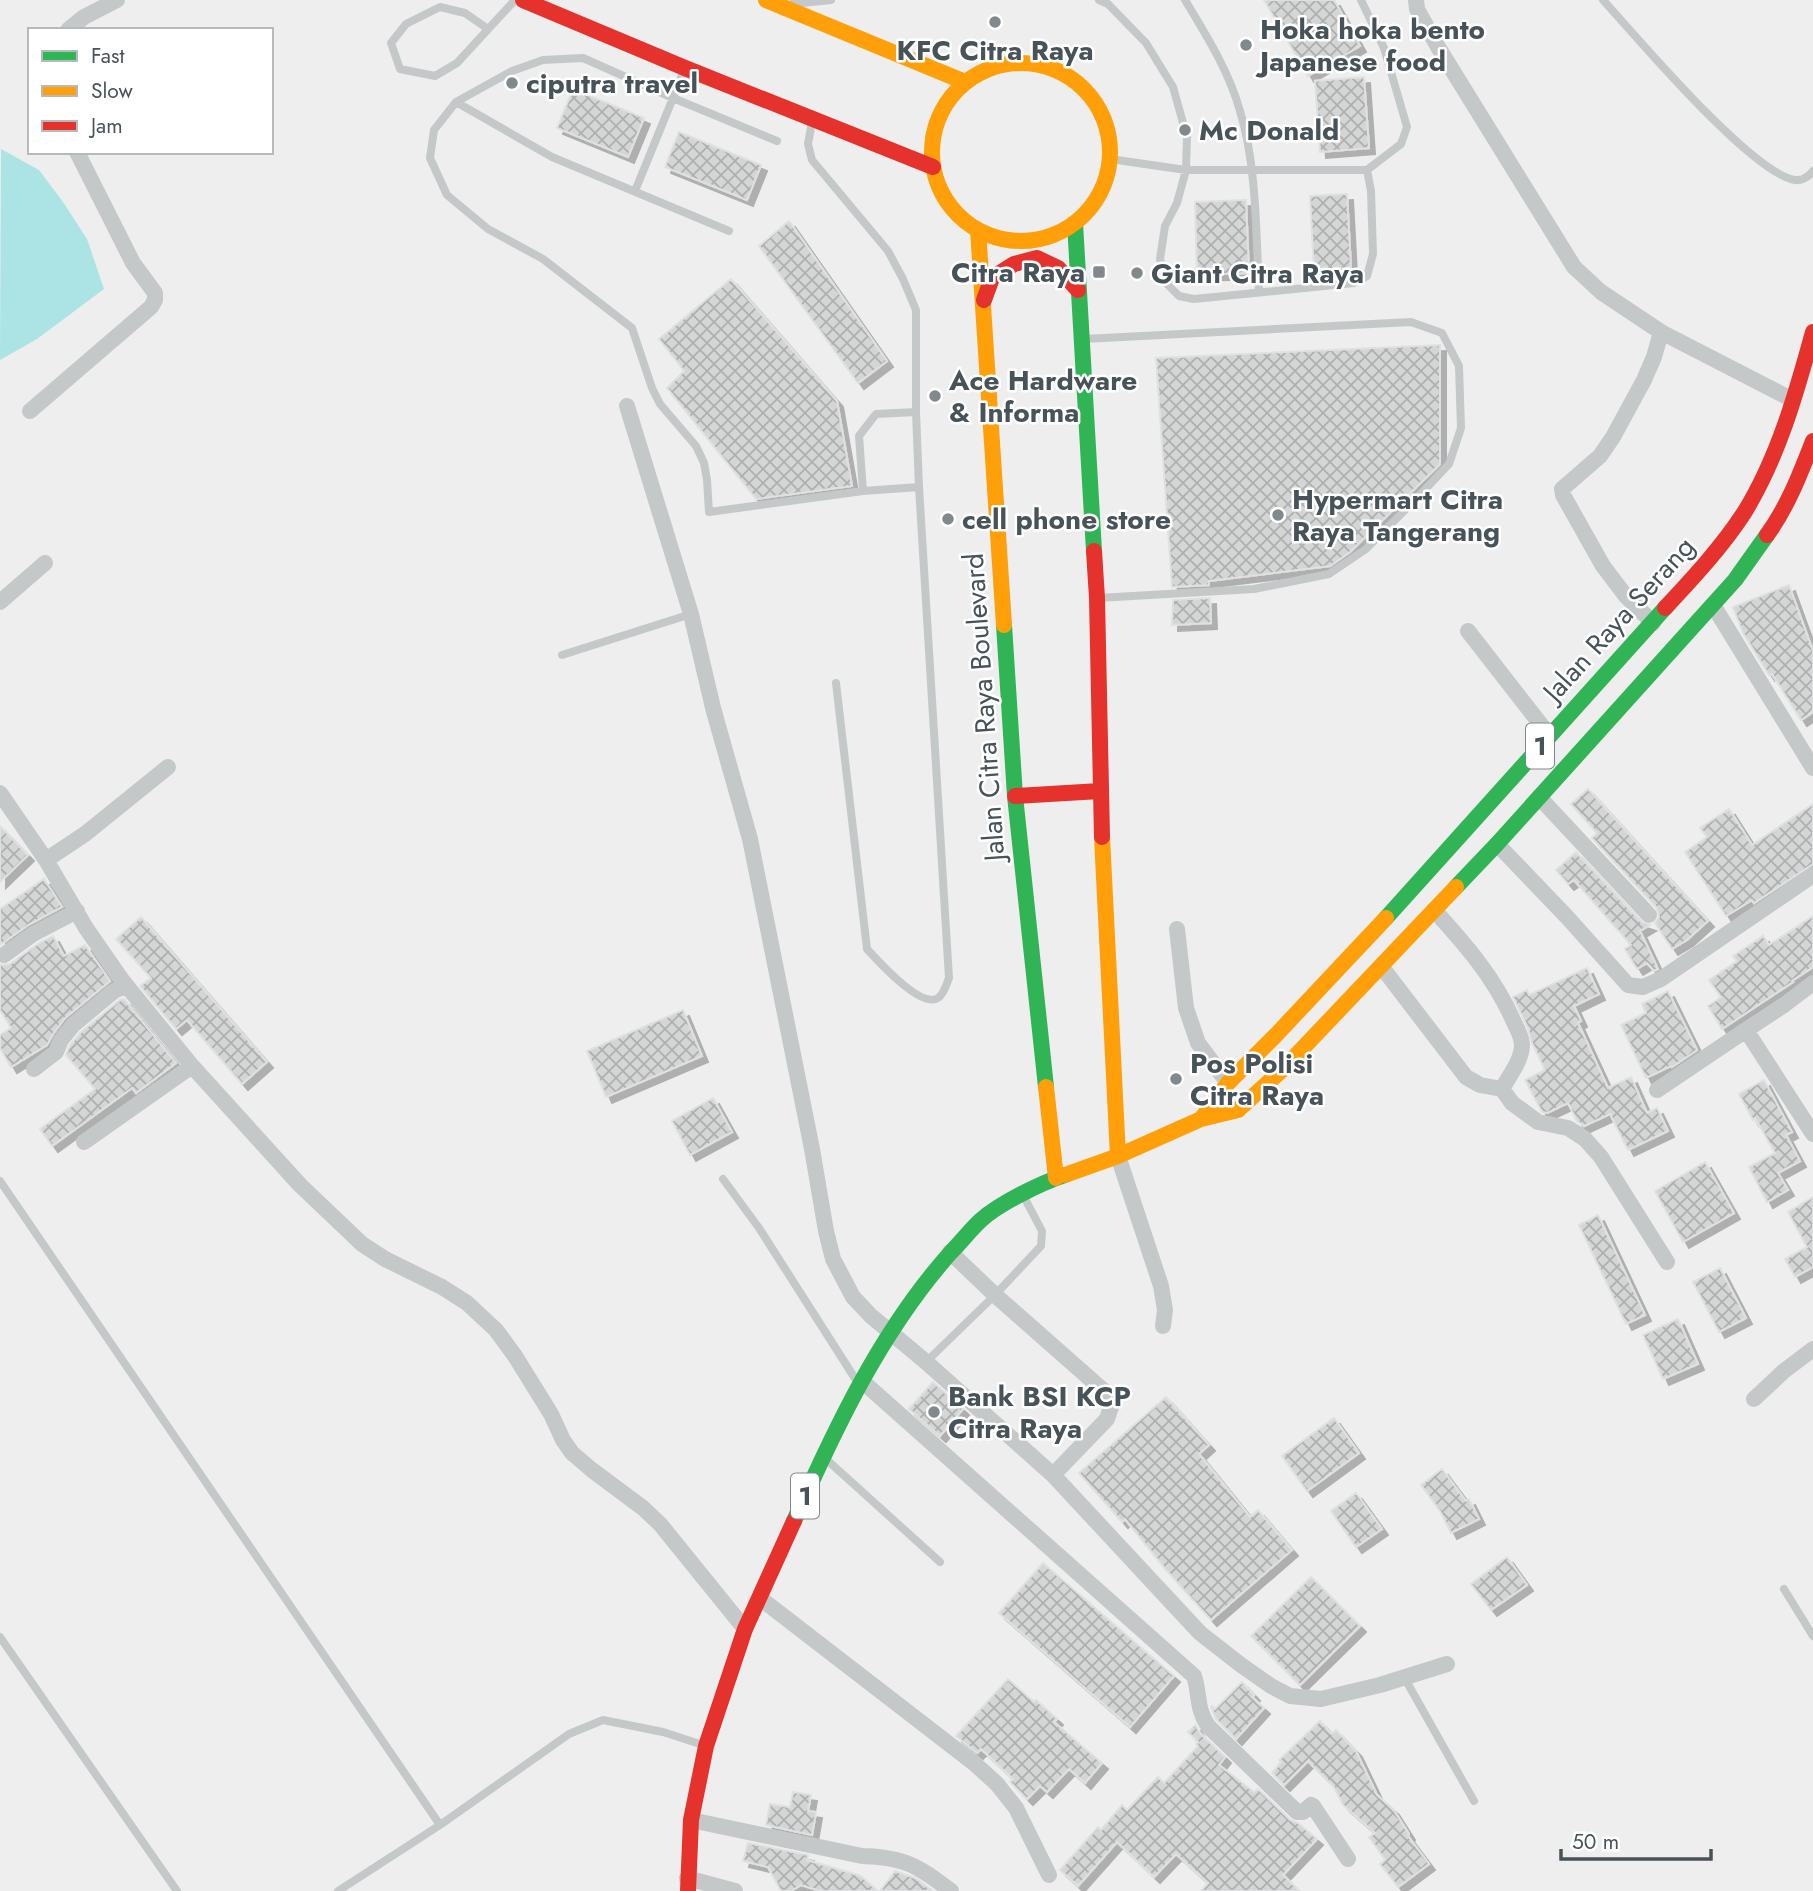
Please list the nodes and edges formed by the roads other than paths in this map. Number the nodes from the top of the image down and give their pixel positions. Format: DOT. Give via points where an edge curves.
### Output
graph roads {
  1 [pos="117,0"];
  2 [pos="515,0"];
  3 [pos="523,0"];
  4 [pos="831,0"];
  5 [pos="1099,0"];
  6 [pos="1185,0"];
  7 [pos="1361,0"];
  8 [pos="1416,0"];
  9 [pos="1603,0"];
  10 [pos="772,2"];
  11 [pos="70,28"];
  12 [pos="488,29"];
  13 [pos="685,68"];
  14 [pos="965,82"];
  15 [pos="673,98"];
  16 [pos="456,102"];
  17 [pos="813,119"];
  18 [pos="776,141"];
  19 [pos="78,154"];
  20 [pos="1110,159"];
  21 [pos="933,167"];
  22 [pos="1186,170"];
  23 [pos="1252,170"];
  24 [pos="1367,170"];
  25 [pos="1813,171"];
  26 [pos="635,191"];
  27 [pos="1075,223"];
  28 [pos="978,230"];
  29 [pos="729,231"];
  30 [pos="1079,290"];
  31 [pos="1259,293"];
  32 [pos="982,303"];
  33 [pos="1661,332"];
  34 [pos="1813,332"];
  35 [pos="1081,339"];
  36 [pos="1793,400"];
  37 [pos="627,406"];
  38 [pos="30,411"];
  39 [pos="916,412"];
  40 [pos="1813,441"];
  41 [pos="1799,478"];
  42 [pos="919,487"];
  43 [pos="1813,490"];
  44 [pos="863,491"];
  45 [pos="45,563"];
  46 [pos="1097,598"];
  47 [pos="0,602"];
  48 [pos="1713,605"];
  49 [pos="691,614"];
  50 [pos="1653,623"];
  51 [pos="1468,631"];
  52 [pos="562,655"];
  53 [pos="836,683"];
  54 [pos="1549,735"];
  55 [pos="168,767"];
  56 [pos="1813,768"];
  57 [pos="1100,791"];
  58 [pos="0,793"];
  59 [pos="1015,796"];
  60 [pos="1539,797"];
  61 [pos="1497,844"];
  62 [pos="46,860"];
  63 [pos="1813,875"];
  64 [pos="1434,910"];
  65 [pos="77,911"];
  66 [pos="1649,915"];
  67 [pos="1177,929"];
  68 [pos="4,955"];
  69 [pos="1381,966"];
  70 [pos="1813,983"];
  71 [pos="125,986"];
  72 [pos="1746,1030"];
  73 [pos="192,1066"];
  74 [pos="34,1069"];
  75 [pos="1228,1083"];
  76 [pos="1502,1089"];
  77 [pos="1657,1090"];
  78 [pos="1201,1119"];
  79 [pos="1813,1134"];
  80 [pos="85,1142"];
  81 [pos="1118,1156"];
  82 [pos="1056,1178"];
  83 [pos="723,1179"];
  84 [pos="0,1181"];
  85 [pos="1023,1194"];
  86 [pos="950,1252"];
  87 [pos="1667,1262"];
  88 [pos="995,1295"];
  89 [pos="1163,1326"];
  90 [pos="890,1332"];
  91 [pos="1813,1349"];
  92 [pos="926,1362"];
  93 [pos="861,1383"];
  94 [pos="1754,1399"];
  95 [pos="823,1456"];
  96 [pos="1053,1475"];
  97 [pos="940,1562"];
  98 [pos="1784,1590"];
  99 [pos="760,1598"];
  100 [pos="745,1629"];
  101 [pos="1813,1636"];
  102 [pos="0,1637"];
  103 [pos="1447,1664"];
  104 [pos="1404,1677"];
  105 [pos="706,1746"];
  106 [pos="1474,1801"];
  107 [pos="691,1820"];
  108 [pos="440,1825"];
  109 [pos="1348,1859"];
  110 [pos="1049,1875"];
  111 [pos="687,1884"];
  112 [pos="177,1891"];
  113 [pos="338,1891"];
  114 [pos="735,1891"];
  115 [pos="951,1891"];
  1 -- 11 [label="street"];
  2 -- 12 [label="lane"];
  3 -- 13 [label="main road"];
  4 -- 10 [label="lane"];
  5 -- 22 [label="lane" via="1146,43 1173,87 1186,137"];
  6 -- 23 [label="lane" via="1227,74 1241,111"];
  7 -- 24 [label="lane" via="1384,48 1406,127 1401,144"];
  8 -- 33 [label="street" via="1438,47 1574,267 1601,292"];
  9 -- 25 [label="lane" via="1698,104 1754,157 1792,180 1806,178"];
  10 -- 14 [label="main road"];
  12 -- 12 [label="lane" via="457,63 435,75 400,69 391,43 406,24 440,7 464,13"];
  13 -- 15 [label="lane"];
  13 -- 17 [label="main road"];
  14 -- 20 [label="main road" via="989,68 1017,62 1046,65 1072,77 1092,96 1106,121"];
  14 -- 21 [label="main road" via="944,106 933,136"];
  15 -- 16 [label="lane" via="583,58 543,60 512,71"];
  15 -- 18 [label="lane"];
  15 -- 26 [label="lane"];
  16 -- 26 [label="lane" via="551,157"];
  16 -- 44 [label="lane" via="434,130 430,158 447,195 488,229 543,259 632,328 660,404 696,446 704,463 709,512"];
  17 -- 21 [label="main road"];
  17 -- 39 [label="lane" via="807,144 812,160 888,251 916,310"];
  19 -- 38 [label="street" via="155,300"];
  20 -- 22 [label="lane"];
  20 -- 27 [label="main road" via="1095,203"];
  21 -- 28 [label="main road" via="942,193 957,214"];
  22 -- 23 [label="lane"];
  22 -- 31 [label="lane" via="1163,237 1160,258 1168,285 1179,296 1194,299"];
  23 -- 24 [label="lane"];
  23 -- 31 [label="lane"];
  24 -- 31 [label="lane" via="1373,254 1367,276 1354,283"];
  26 -- 29 [label="lane"];
  27 -- 28 [label="main road" via="1027,241 1002,239"];
  27 -- 30 [label="main road"];
  28 -- 32 [label="main road, Jalan Citra Raya Boulevard"];
  30 -- 32 [label="main road" via="1058,268 1037,258 1014,264 992,278"];
  30 -- 35 [label="main road"];
  32 -- 59 [label="main road, Jalan Citra Raya Boulevard"];
  33 -- 36 [label="street"];
  33 -- 50 [label="street" via="1644,380 1613,437 1600,456 1562,489 1603,566"];
  34 -- 36 [label="main road, Jalan Raya Serang / 1"];
  35 -- 46 [label="main road"];
  35 -- 46 [label="lane" via="1411,322 1442,333 1459,366 1461,428 1449,464 1366,548 1329,574 1254,589"];
  36 -- 50 [label="main road, Jalan Raya Serang / 1" via="1768,466 1735,527"];
  37 -- 49 [label="street"];
  39 -- 42 [label="lane"];
  39 -- 44 [label="lane" via="876,414 867,424 859,436"];
  40 -- 41 [label="main road, Jalan Raya Serang / 1"];
  41 -- 43 [label="street"];
  41 -- 48 [label="main road, Jalan Raya Serang / 1" via="1781,516"];
  42 -- 44 [label="lane"];
  42 -- 53 [label="lane" via="949,978 937,999 915,993 867,949"];
  45 -- 47 [label="street"];
  46 -- 57 [label="main road"];
  48 -- 56 [label="street"];
  48 -- 60 [label="main road, Jalan Raya Serang / 1"];
  49 -- 52 [label="lane"];
  49 -- 90 [label="street" via="750,839 833,1259 853,1297"];
  50 -- 54 [label="main road, Jalan Raya Serang / 1"];
  51 -- 54 [label="street"];
  54 -- 75 [label="main road, Jalan Raya Serang / 1" via="1380,924"];
  55 -- 62 [label="street"];
  57 -- 59 [label="main road"];
  57 -- 81 [label="main road"];
  58 -- 62 [label="street"];
  59 -- 82 [label="main road, Jalan Citra Raya Boulevard"];
  60 -- 61 [label="main road, Jalan Raya Serang / 1"];
  60 -- 66 [label="street"];
  61 -- 63 [label="street" via="1628,985 1643,987"];
  61 -- 64 [label="main road, Jalan Raya Serang / 1"];
  62 -- 65 [label="street"];
  64 -- 69 [label="main road, Jalan Raya Serang / 1"];
  64 -- 76 [label="street" via="1487,973 1522,1042 1521,1054"];
  65 -- 68 [label="street"];
  65 -- 71 [label="street"];
  67 -- 75 [label="street" via="1186,1008 1198,1043"];
  69 -- 76 [label="street" via="1466,1077"];
  69 -- 78 [label="main road, Jalan Raya Serang / 1" via="1238,1110"];
  70 -- 72 [label="street"];
  71 -- 73 [label="street"];
  71 -- 74 [label="street" via="73,1025 56,1052"];
  72 -- 77 [label="street"];
  72 -- 79 [label="street"];
  73 -- 80 [label="street"];
  73 -- 100 [label="street" via="300,1185 362,1244 467,1303 496,1330 572,1453 660,1524"];
  75 -- 78 [label="main road, Jalan Raya Serang / 1"];
  76 -- 87 [label="street" via="1512,1103 1538,1122 1569,1128 1585,1139"];
  78 -- 81 [label="main road, Jalan Raya Serang / 1"];
  81 -- 82 [label="main road, Jalan Raya Serang / 1"];
  81 -- 89 [label="street" via="1161,1286"];
  82 -- 85 [label="main road, Jalan Raya Serang / 1"];
  83 -- 93 [label="lane"];
  84 -- 108 [label="lane"];
  85 -- 86 [label="main road, Jalan Raya Serang / 1" via="982,1219"];
  85 -- 88 [label="lane" via="1042,1231 1041,1246"];
  86 -- 88 [label="street"];
  86 -- 90 [label="main road, Jalan Raya Serang / 1"];
  88 -- 92 [label="lane"];
  88 -- 96 [label="street" via="1104,1391 1111,1407 1107,1419"];
  90 -- 92 [label="street"];
  90 -- 93 [label="main road, Jalan Raya Serang / 1"];
  91 -- 94 [label="street"];
  92 -- 96 [label="street"];
  93 -- 95 [label="main road, Jalan Raya Serang / 1"];
  93 -- 109 [label="street" via="1194,1676 1200,1711 1208,1726 1297,1812 1313,1806"];
  95 -- 97 [label="lane"];
  95 -- 99 [label="main road, Jalan Raya Serang / 1"];
  96 -- 104 [label="street" via="1200,1633 1271,1686 1290,1696 1321,1699"];
  98 -- 101 [label="lane"];
  99 -- 100 [label="main road, Jalan Raya Serang / 1"];
  99 -- 110 [label="street" via="997,1784 1016,1808"];
  100 -- 105 [label="main road, Jalan Raya Serang / 1"];
  102 -- 112 [label="lane"];
  103 -- 104 [label="street"];
  104 -- 106 [label="lane"];
  105 -- 107 [label="main road, Jalan Raya Serang / 1"];
  105 -- 108 [label="lane" via="603,1720 569,1734"];
  107 -- 111 [label="main road, Jalan Raya Serang / 1"];
  107 -- 115 [label="street" via="862,1856 888,1856 926,1872"];
  108 -- 113 [label="lane"];
  111 -- 114 [label="street"];
}
